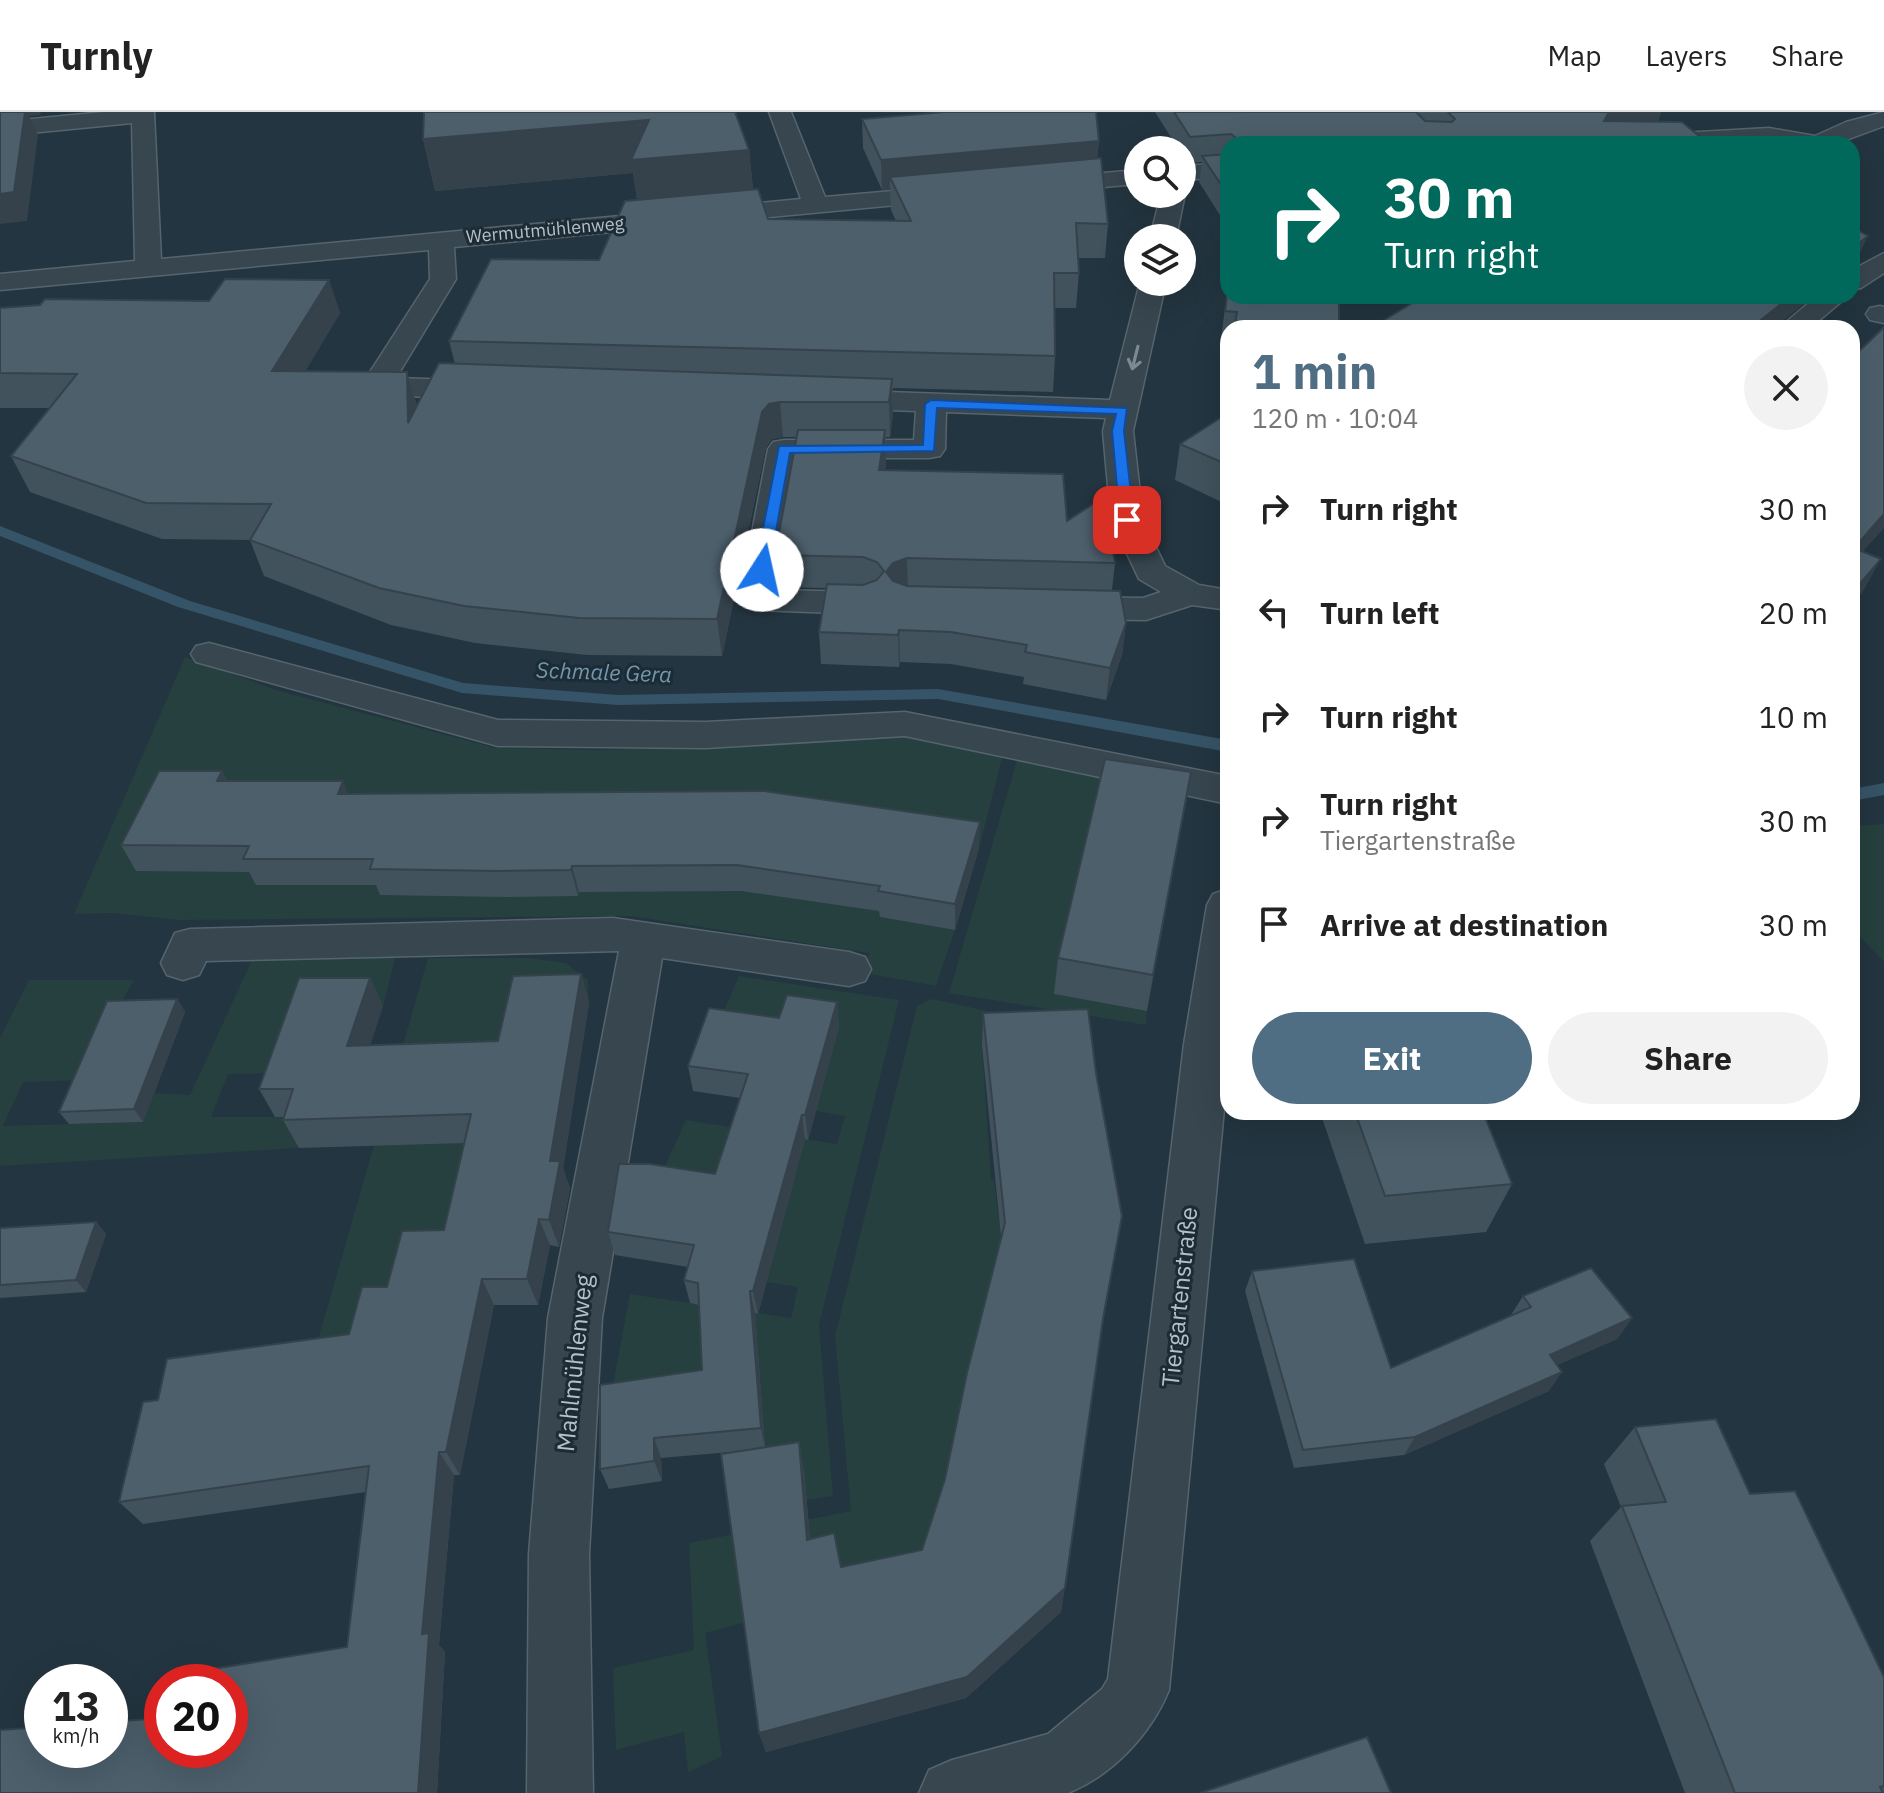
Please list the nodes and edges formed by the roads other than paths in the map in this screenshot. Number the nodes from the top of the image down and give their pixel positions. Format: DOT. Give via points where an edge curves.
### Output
graph roads {
  1 [pos="780,112"];
  2 [pos="143,114"];
  3 [pos="1884,119"];
  4 [pos="0,129"];
  5 [pos="1751,136"];
  6 [pos="1775,136"];
  7 [pos="1833,136"];
  8 [pos="1220,171"];
  9 [pos="1196,172"];
  10 [pos="1124,178"];
  11 [pos="1015,188"];
  12 [pos="969,192"];
  13 [pos="816,205"];
  14 [pos="441,240"];
  15 [pos="148,267"];
  16 [pos="0,282"];
  17 [pos="1150,296"];
  18 [pos="1824,304"];
  19 [pos="1803,320"];
  20 [pos="515,390"];
  21 [pos="806,399"];
  22 [pos="931,404"];
  23 [pos="1123,410"];
  24 [pos="1190,594"];
  25 [pos="1220,599"];
  26 [pos="864,603"];
  27 [pos="1035,607"];
  28 [pos="209,654"];
  29 [pos="1220,788"];
  30 [pos="643,938"];
  31 [pos="1220,958"];
  32 [pos="183,963"];
  33 [pos="849,969"];
  34 [pos="560,1793"];
  35 [pos="952,1793"];
  1 -- 13 [label="street"];
  2 -- 4 [label="street"];
  2 -- 15 [label="street"];
  3 -- 7 [label="street"];
  5 -- 6 [label="street"];
  8 -- 9 [label="street"];
  10 -- 11 [label="street"];
  12 -- 13 [label="street, Wermutmühlenweg"];
  13 -- 14 [label="street, Wermutmühlenweg"];
  14 -- 15 [label="street, Wermutmühlenweg"];
  14 -- 20 [label="street" via="443,279 376,386"];
  15 -- 16 [label="street, Wermutmühlenweg"];
  17 -- 23 [label="street, one-way"];
  18 -- 19 [label="street"];
  21 -- 22 [label="street"];
  22 -- 23 [label="street"];
  22 -- 26 [label="street" via="929,449 785,445 756,600"];
  23 -- 24 [label="street" via="1118,431 1127,520 1151,572"];
  24 -- 25 [label="street"];
  24 -- 27 [label="street" via="1146,609"];
  28 -- 29 [label="street" via="498,733 706,735 905,724"];
  30 -- 32 [label="street" via="613,934 190,945"];
  30 -- 33 [label="street"];
  30 -- 34 [label="street, Mahlmühlenweg" via="575,1318 559,1554"];
  31 -- 35 [label="street, Tiergartenstraße" via="1138,1690 1124,1711 1065,1762"];
}
